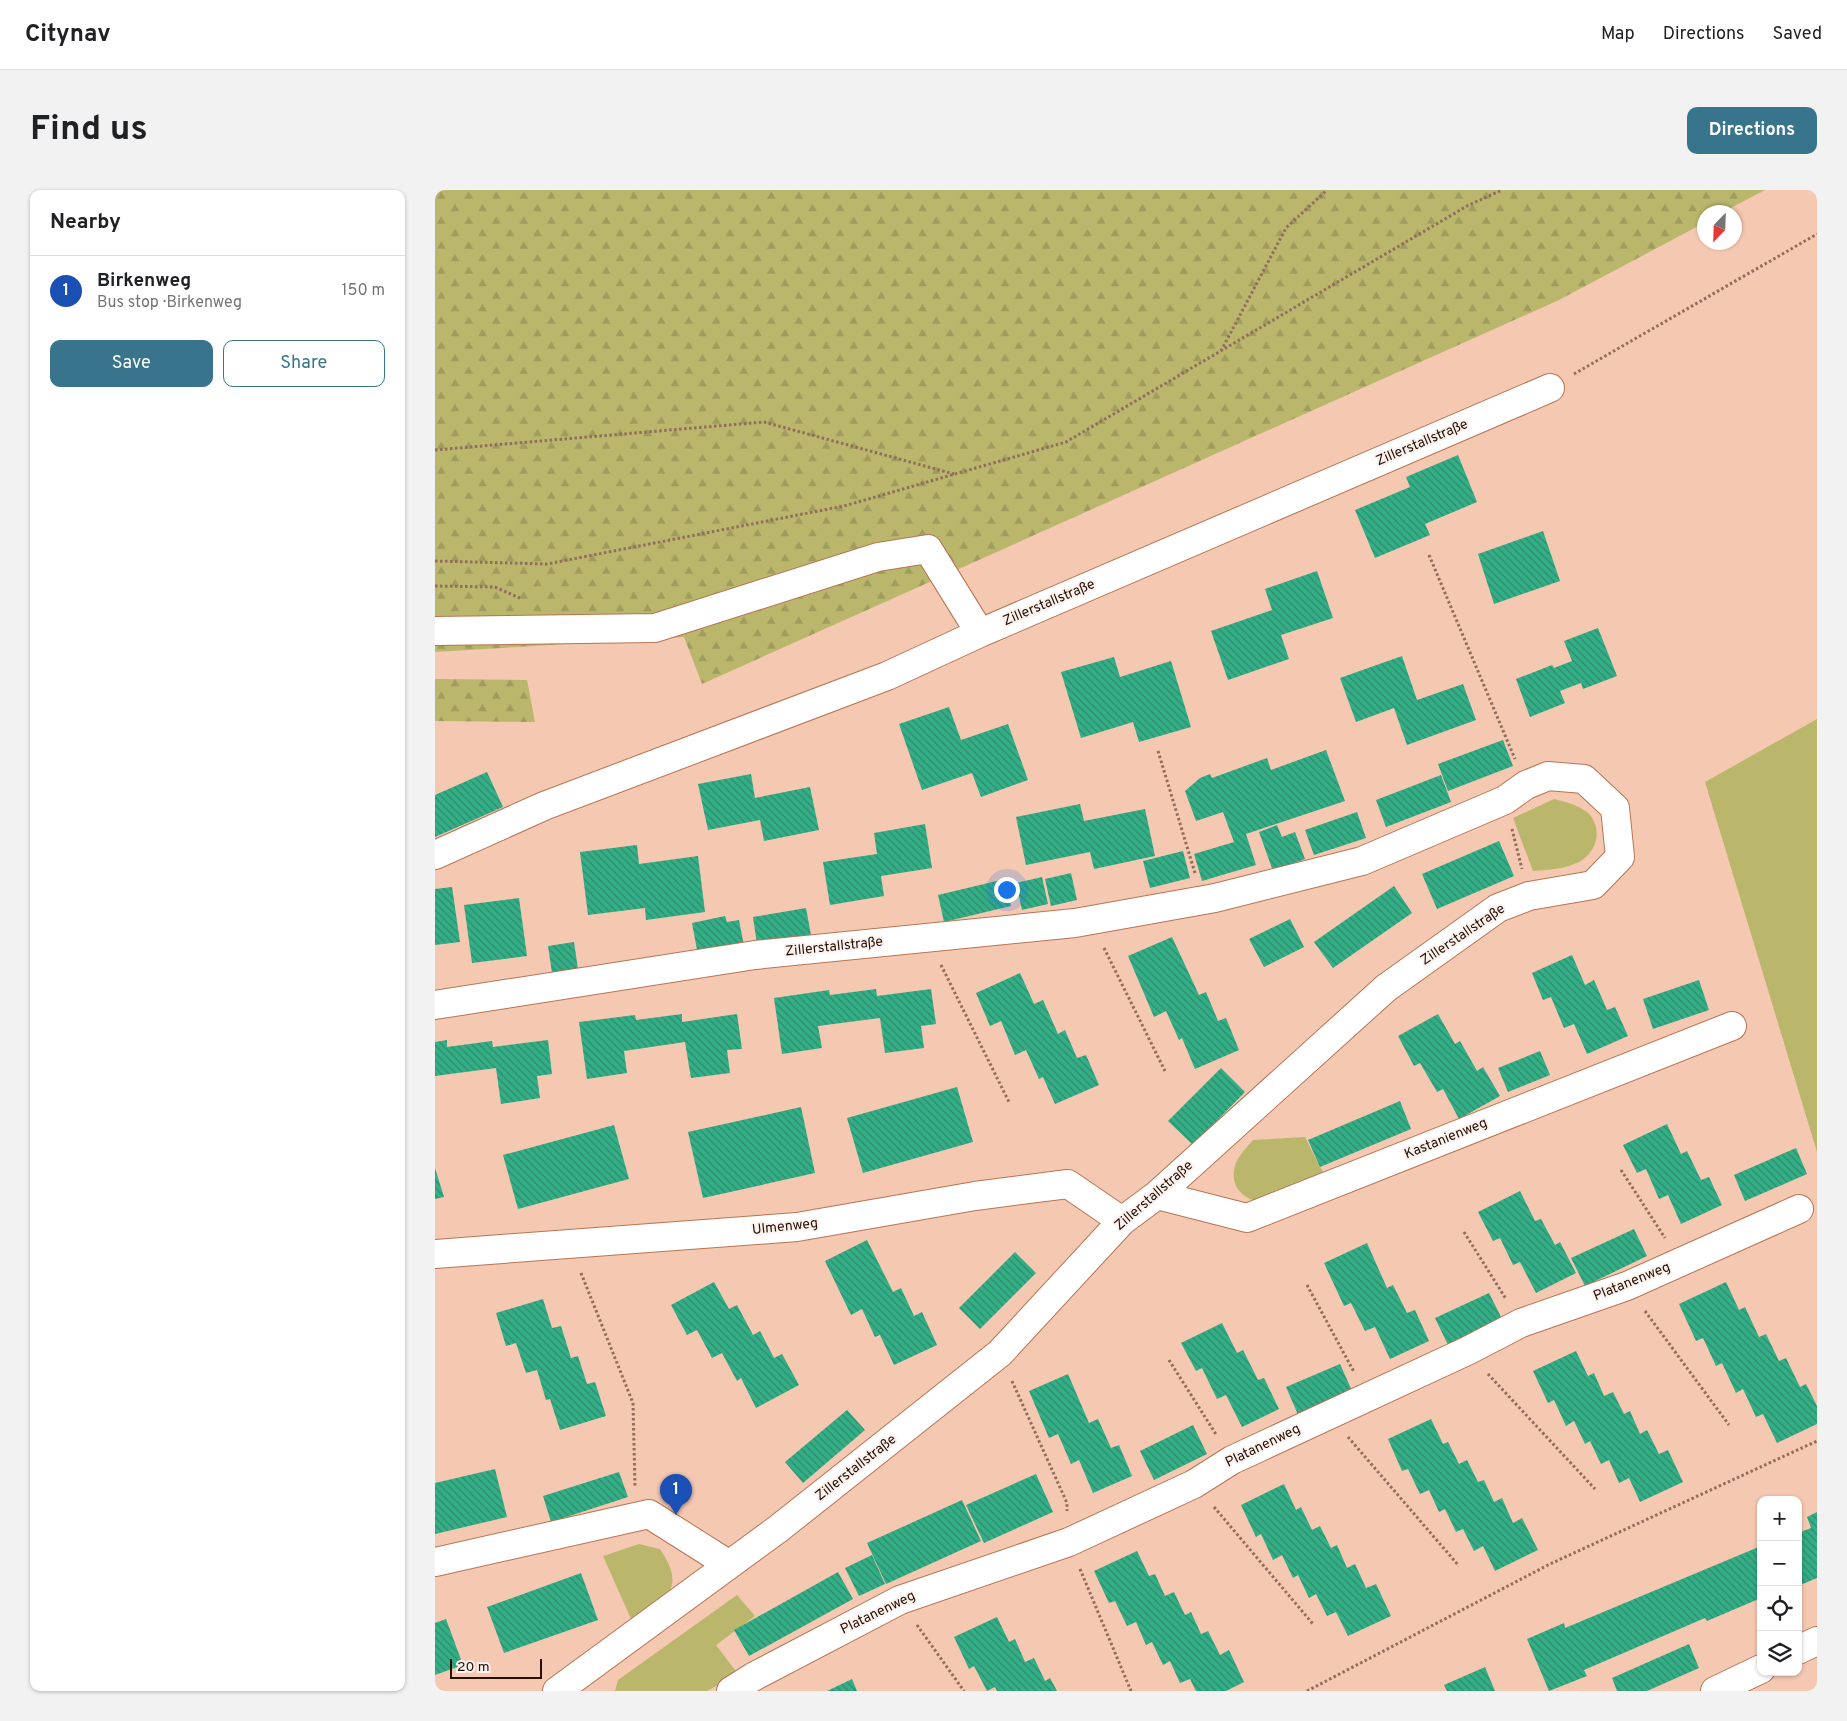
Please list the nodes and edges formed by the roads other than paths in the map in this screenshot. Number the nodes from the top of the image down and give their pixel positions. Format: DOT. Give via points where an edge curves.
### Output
graph roads {
  1 [pos="1550,388"];
  2 [pos="435,631"];
  3 [pos="980,633"];
  4 [pos="435,855"];
  5 [pos="435,1005"];
  6 [pos="1732,1026"];
  7 [pos="1157,1195"];
  8 [pos="1799,1209"];
  9 [pos="1122,1221"];
  10 [pos="435,1254"];
  11 [pos="435,1562"];
  12 [pos="728,1564"];
  13 [pos="1817,1641"];
  14 [pos="1802,1648"];
  15 [pos="1757,1670"];
  16 [pos="557,1691"];
  17 [pos="731,1691"];
  18 [pos="1715,1691"];
  1 -- 3 [label="street, Zillerstallstraße"];
  2 -- 3 [label="street" via="655,628 878,557 928,549"];
  3 -- 4 [label="street, Zillerstallstraße" via="887,676 544,806"];
  5 -- 7 [label="street, Zillerstallstraße" via="755,955 1090,920 1203,900 1363,861 1548,776 1584,779 1615,808 1621,857 1593,885 1529,896 1498,908 1386,988"];
  6 -- 7 [label="street, Kastanienweg" via="1247,1218"];
  7 -- 9 [label="street, Zillerstallstraße"];
  8 -- 17 [label="street, Platanenweg" via="1627,1286 1521,1323 1232,1460 1194,1484 1069,1542 900,1600"];
  9 -- 10 [label="street, Ulmenweg" via="1069,1184 975,1196 797,1227"];
  9 -- 12 [label="street, Zillerstallstraße" via="1000,1354 778,1529"];
  11 -- 12 [label="street" via="649,1514"];
  12 -- 16 [label="street, Zillerstallstraße"];
  13 -- 14 [label="street"];
  15 -- 18 [label="street"];
}
